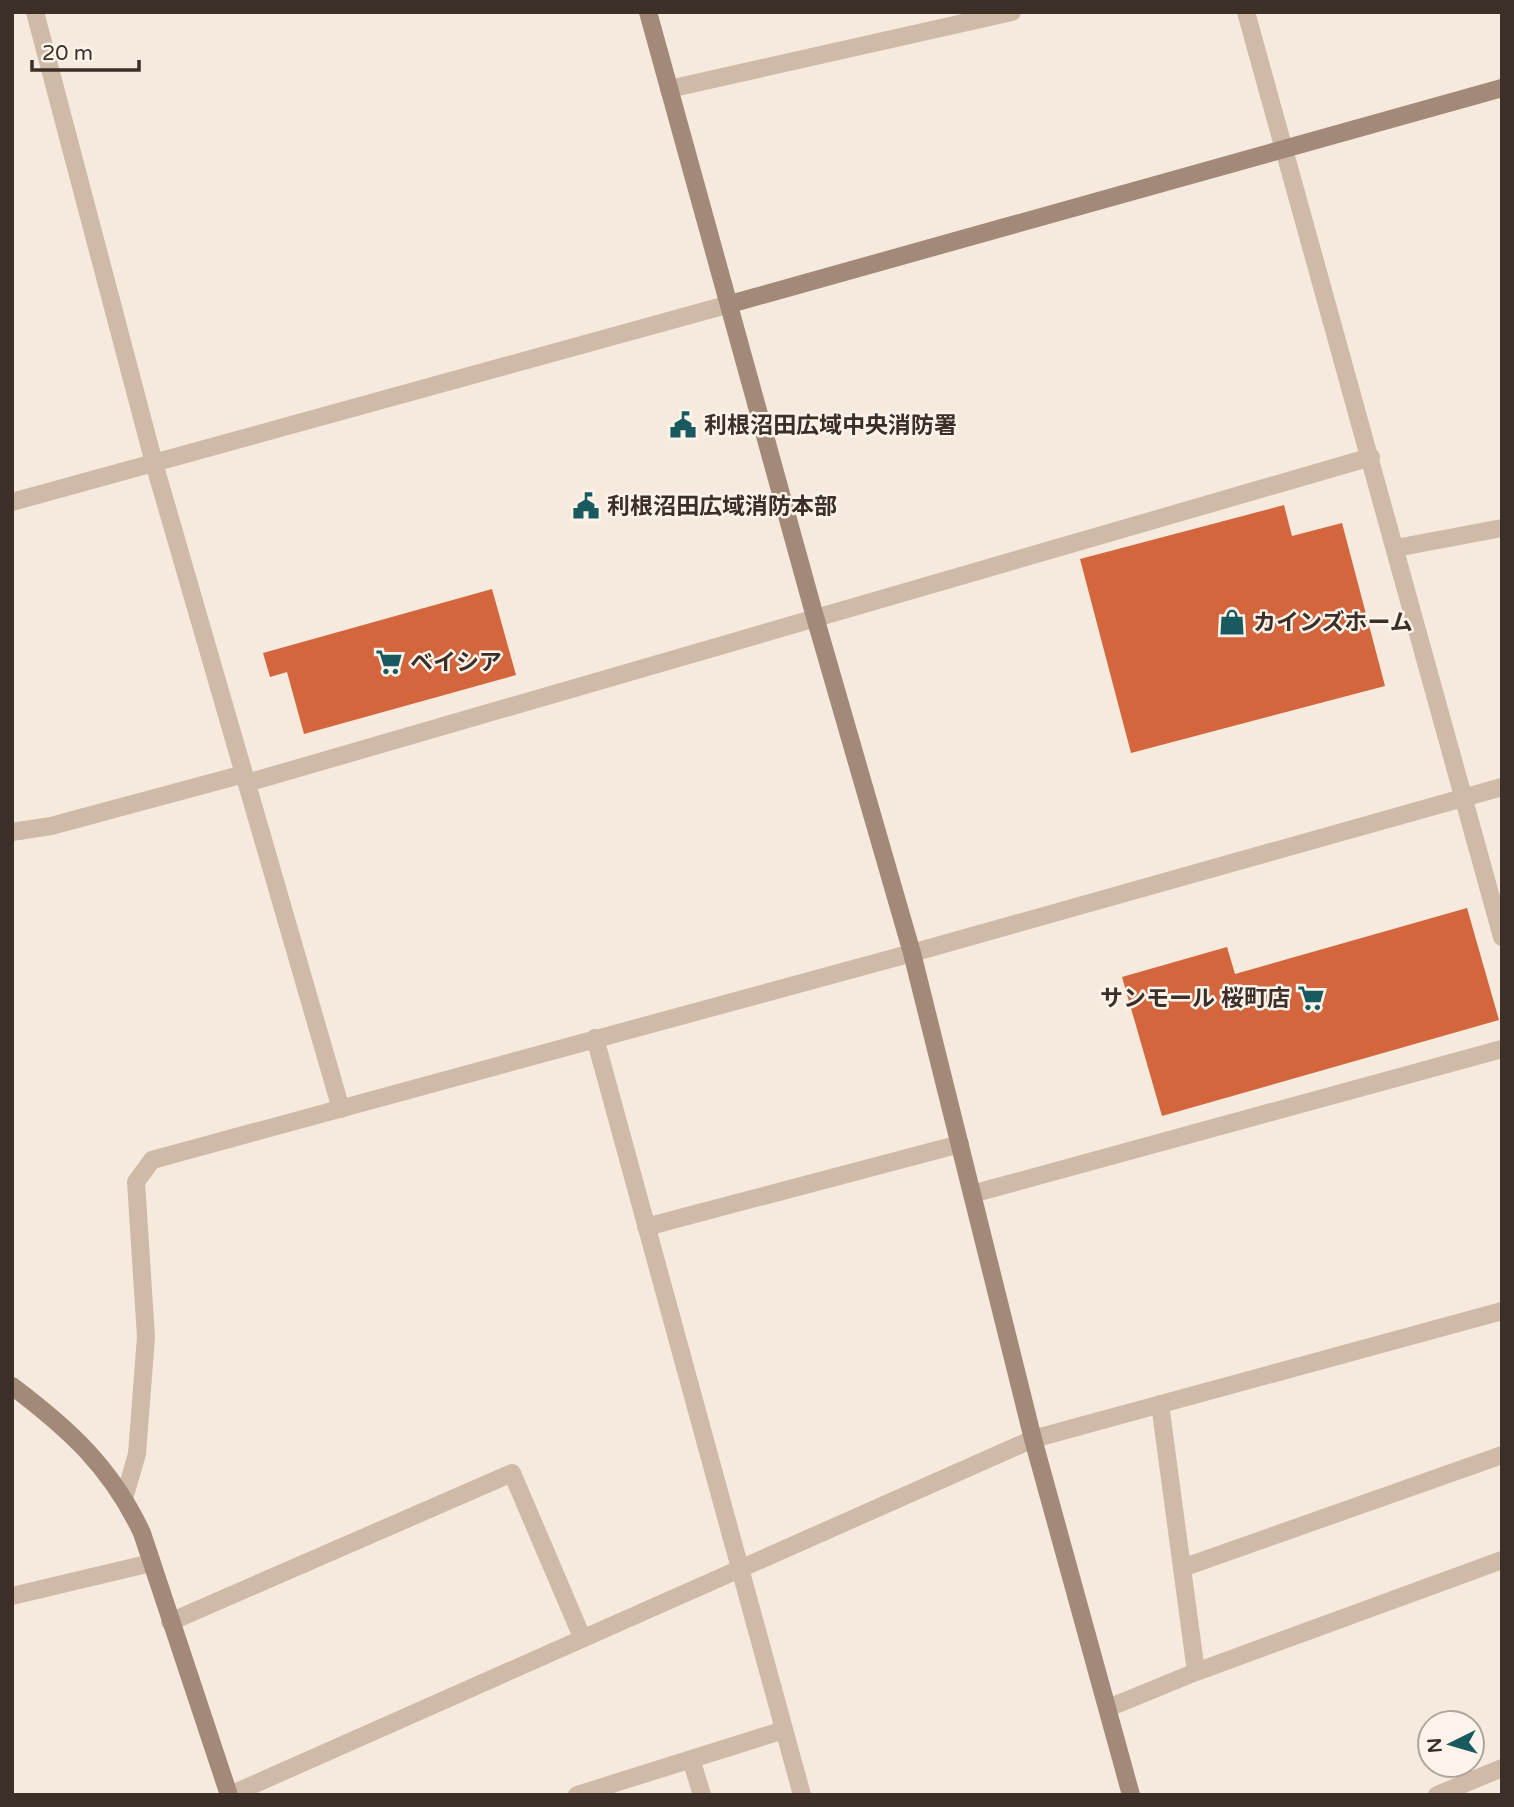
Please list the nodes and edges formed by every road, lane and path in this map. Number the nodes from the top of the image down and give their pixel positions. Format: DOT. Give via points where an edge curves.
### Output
graph roads {
  1 [pos="35,12"];
  2 [pos="648,12"];
  3 [pos="1013,12"];
  4 [pos="1246,12"];
  5 [pos="1502,88"];
  6 [pos="669,89"];
  7 [pos="1286,149"];
  8 [pos="730,304"];
  9 [pos="1371,457"];
  10 [pos="155,463"];
  11 [pos="12,502"];
  12 [pos="1502,528"];
  13 [pos="1396,548"];
  14 [pos="814,617"];
  15 [pos="246,778"];
  16 [pos="1502,787"];
  17 [pos="1463,797"];
  18 [pos="12,832"];
  19 [pos="1502,937"];
  20 [pos="912,953"];
  21 [pos="595,1038"];
  22 [pos="1502,1049"];
  23 [pos="341,1109"];
  24 [pos="960,1144"];
  25 [pos="972,1194"];
  26 [pos="646,1227"];
  27 [pos="1502,1311"];
  28 [pos="12,1386"];
  29 [pos="1160,1404"];
  30 [pos="1033,1439"];
  31 [pos="1502,1455"];
  32 [pos="125,1495"];
  33 [pos="1502,1560"];
  34 [pos="151,1563"];
  35 [pos="740,1568"];
  36 [pos="1182,1568"];
  37 [pos="12,1596"];
  38 [pos="170,1622"];
  39 [pos="582,1637"];
  40 [pos="1196,1672"];
  41 [pos="1108,1708"];
  42 [pos="784,1730"];
  43 [pos="691,1759"];
  44 [pos="1502,1768"];
  45 [pos="610,1790"];
  46 [pos="230,1795"];
  47 [pos="577,1795"];
  48 [pos="702,1795"];
  49 [pos="802,1795"];
  50 [pos="1131,1795"];
  51 [pos="1437,1795"];
  1 -- 10 [label="street"];
  2 -- 6 [label="street"];
  3 -- 6 [label="street"];
  4 -- 7 [label="street"];
  5 -- 7 [label="street"];
  6 -- 8 [label="street"];
  7 -- 8 [label="street"];
  7 -- 9 [label="street"];
  8 -- 10 [label="street"];
  8 -- 14 [label="street"];
  9 -- 13 [label="street"];
  9 -- 14 [label="street"];
  10 -- 11 [label="street"];
  10 -- 15 [label="street"];
  12 -- 13 [label="street"];
  13 -- 17 [label="street"];
  14 -- 15 [label="street"];
  14 -- 20 [label="street"];
  15 -- 18 [label="street"];
  15 -- 23 [label="street"];
  16 -- 17 [label="street"];
  17 -- 19 [label="street"];
  17 -- 20 [label="street"];
  20 -- 21 [label="street"];
  20 -- 24 [label="street"];
  21 -- 23 [label="street"];
  21 -- 26 [label="street"];
  22 -- 25 [label="street"];
  23 -- 32 [label="street" via="152,1160 136,1182 146,1337 137,1454"];
  24 -- 25 [label="street"];
  24 -- 26 [label="street"];
  25 -- 30 [label="street"];
  26 -- 35 [label="street"];
  27 -- 29 [label="street"];
  28 -- 32 [label="street" via="63,1424"];
  29 -- 30 [label="street"];
  29 -- 36 [label="street"];
  30 -- 35 [label="street"];
  30 -- 41 [label="street"];
  31 -- 36 [label="street"];
  32 -- 34 [label="street"];
  33 -- 40 [label="street"];
  34 -- 37 [label="street"];
  34 -- 38 [label="street"];
  35 -- 39 [label="street"];
  35 -- 42 [label="street"];
  36 -- 40 [label="street"];
  38 -- 39 [label="street" via="512,1473"];
  38 -- 46 [label="street"];
  39 -- 46 [label="street"];
  40 -- 41 [label="street"];
  41 -- 50 [label="street"];
  42 -- 43 [label="street"];
  42 -- 49 [label="street"];
  43 -- 45 [label="street"];
  43 -- 48 [label="street"];
  44 -- 51 [label="street"];
  45 -- 47 [label="street"];
}
